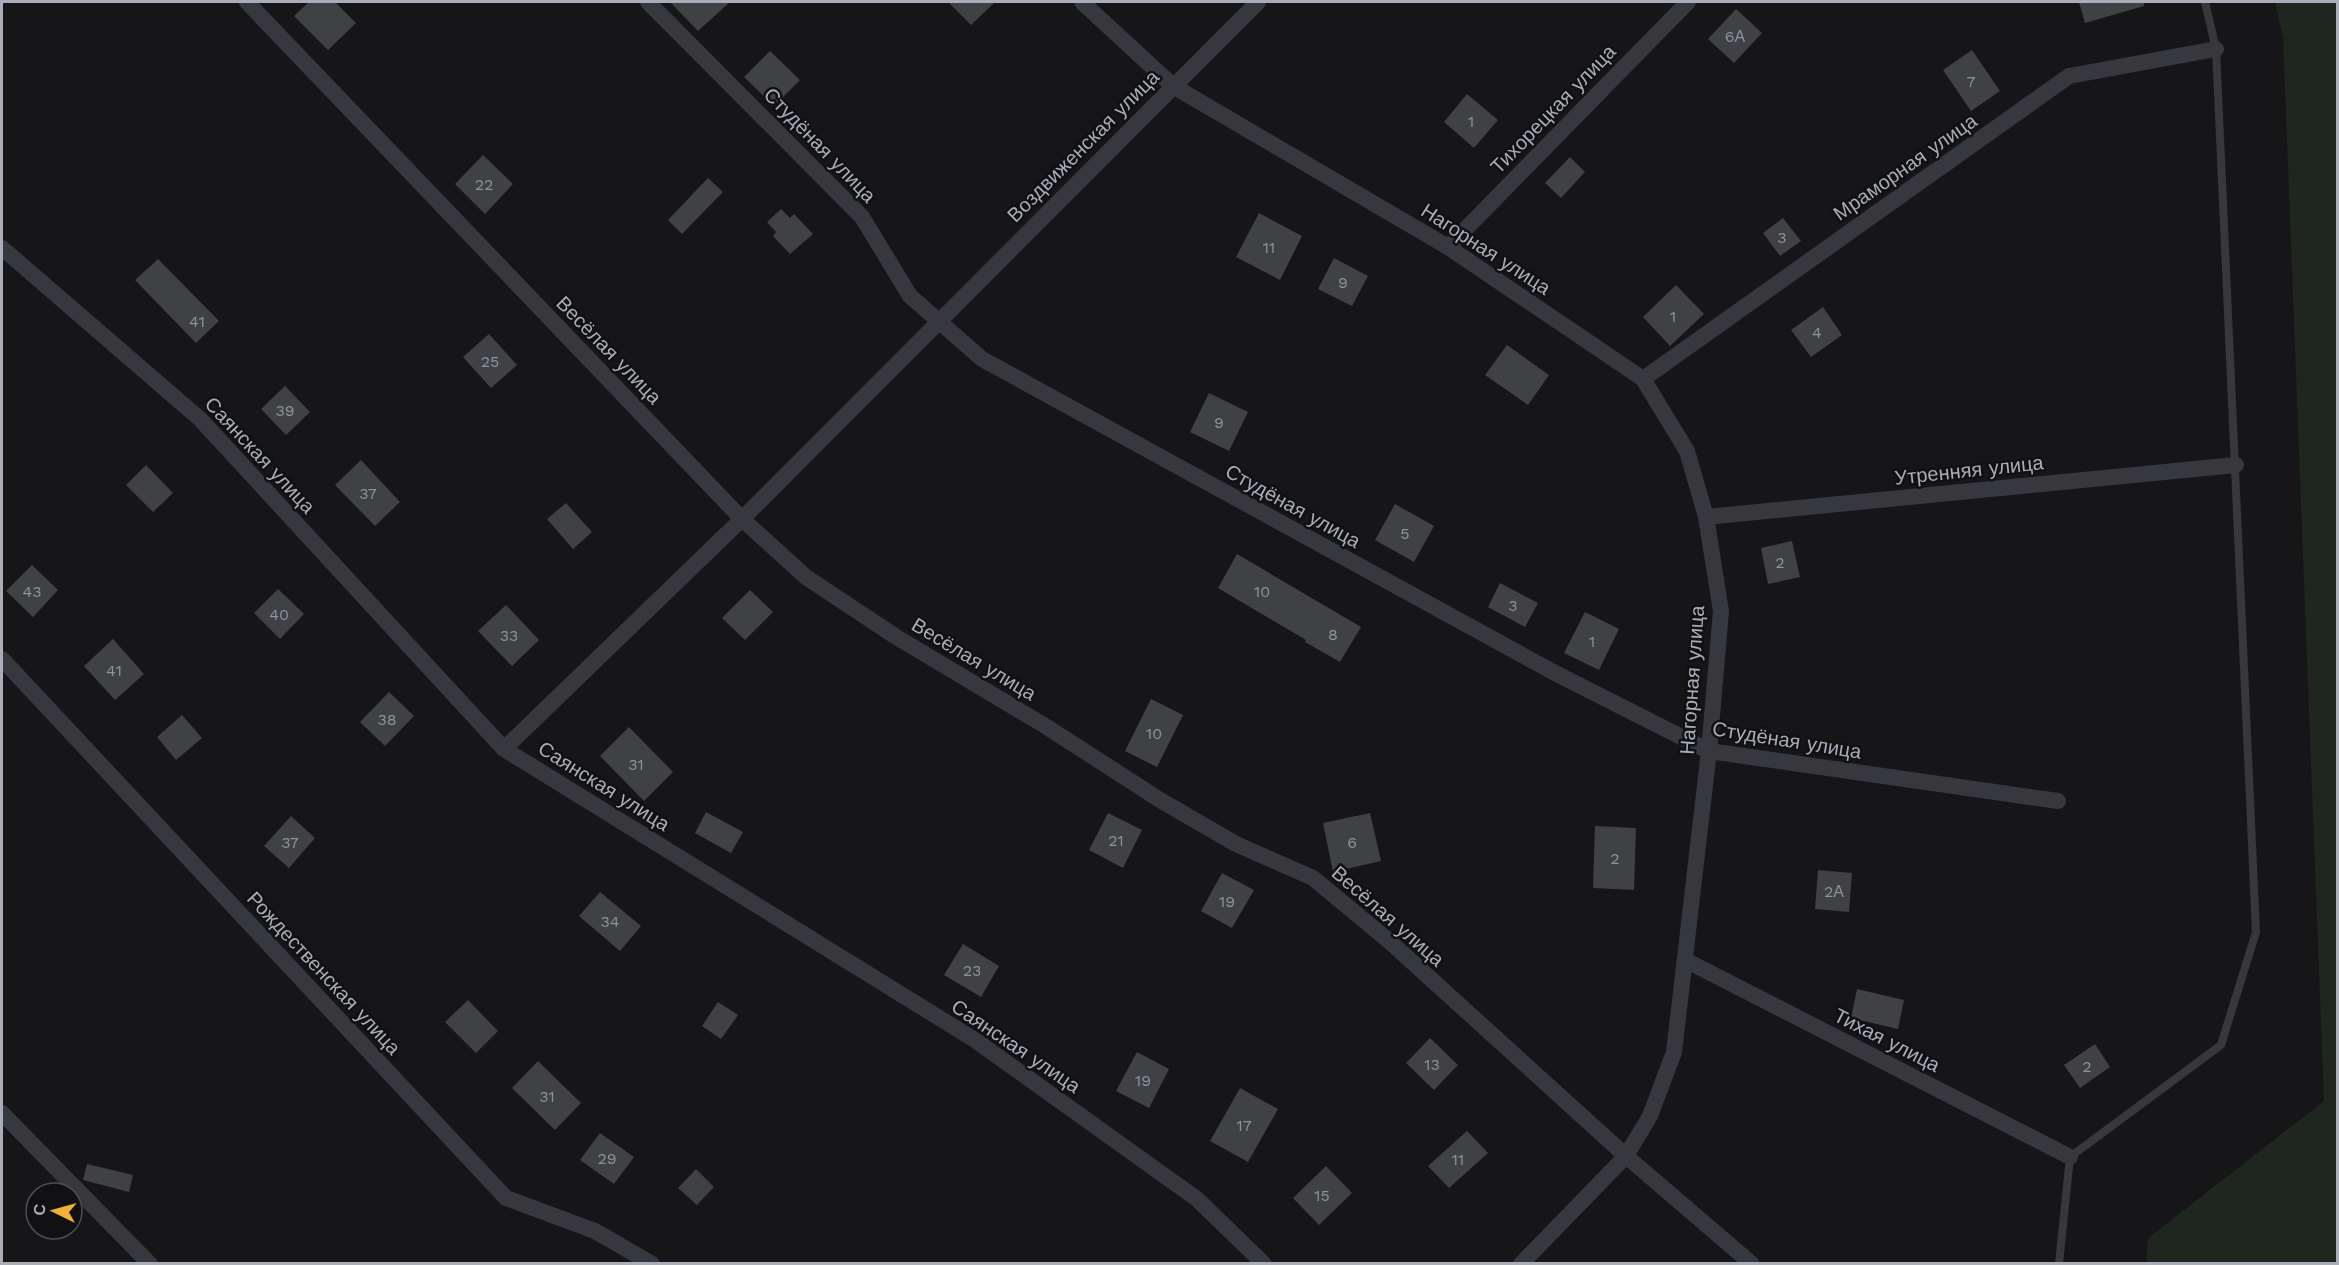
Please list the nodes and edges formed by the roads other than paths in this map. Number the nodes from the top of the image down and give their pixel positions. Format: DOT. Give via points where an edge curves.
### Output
graph roads {
  1 [pos="247,2"];
  2 [pos="648,2"];
  3 [pos="1082,2"];
  4 [pos="1258,2"];
  5 [pos="1688,2"];
  6 [pos="2205,2"];
  7 [pos="2216,49"];
  8 [pos="1173,86"];
  9 [pos="1448,247"];
  10 [pos="2,248"];
  11 [pos="939,321"];
  12 [pos="1643,379"];
  13 [pos="2236,465"];
  14 [pos="1706,516"];
  15 [pos="742,519"];
  16 [pos="2,659"];
  17 [pos="504,749"];
  18 [pos="1709,751"];
  19 [pos="2058,801"];
  20 [pos="1685,960"];
  21 [pos="2,1113"];
  22 [pos="1626,1156"];
  23 [pos="2070,1157"];
  24 [pos="150,1263"];
  25 [pos="652,1263"];
  26 [pos="1263,1263"];
  27 [pos="1521,1263"];
  28 [pos="1752,1263"];
  29 [pos="2059,1263"];
  1 -- 15 [label="street, Весёлая улица"];
  2 -- 11 [label="street, Студёная улица" via="862,217 910,296"];
  3 -- 8 [label="street, Нагорная улица"];
  4 -- 8 [label="street, Воздвиженская улица"];
  5 -- 9 [label="street, Тихорецкая улица"];
  6 -- 7 [label="lane"];
  7 -- 12 [label="street, Мраморная улица" via="2069,76"];
  7 -- 13 [label="lane"];
  8 -- 9 [label="street, Нагорная улица"];
  8 -- 11 [label="street, Воздвиженская улица"];
  9 -- 12 [label="street, Нагорная улица"];
  10 -- 17 [label="street, Саянская улица" via="200,419"];
  11 -- 15 [label="street, Воздвиженская улица"];
  11 -- 18 [label="street, Студёная улица" via="982,359 1556,673"];
  12 -- 14 [label="street, Нагорная улица" via="1687,451"];
  13 -- 14 [label="street, Утренняя улица"];
  13 -- 23 [label="lane" via="2256,932 2221,1045"];
  14 -- 18 [label="street, Нагорная улица" via="1721,611"];
  15 -- 17 [label="street, Воздвиженская улица"];
  15 -- 22 [label="street, Весёлая улица" via="806,577 897,638 1236,844 1312,878 1389,941"];
  16 -- 25 [label="street, Рождественская улица" via="506,1198 596,1231"];
  17 -- 26 [label="street, Саянская улица" via="975,1040 1197,1199"];
  18 -- 19 [label="street, Студёная улица"];
  18 -- 20 [label="street, Нагорная улица"];
  20 -- 22 [label="street, Нагорная улица" via="1674,1052 1650,1116"];
  20 -- 23 [label="street, Тихая улица"];
  21 -- 24 [label="street"];
  22 -- 27 [label="street, Нагорная улица"];
  22 -- 28 [label="street, Весёлая улица"];
  23 -- 29 [label="lane"];
}
